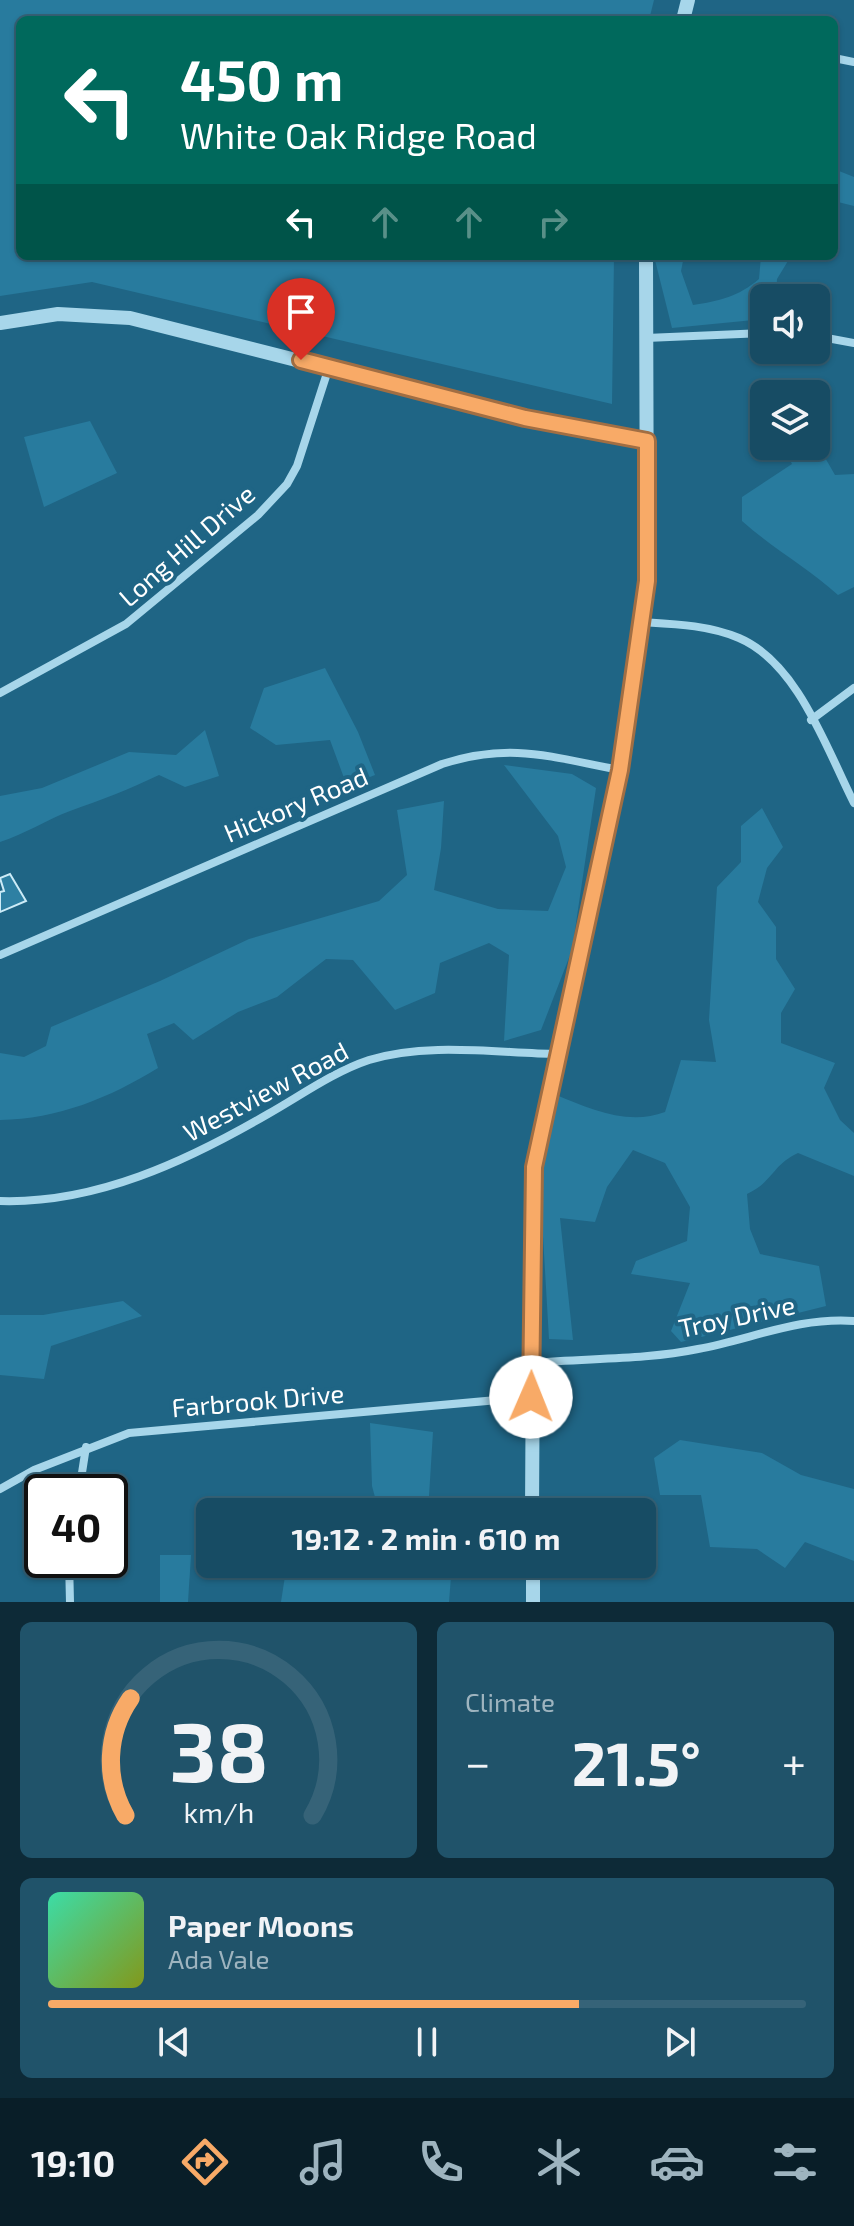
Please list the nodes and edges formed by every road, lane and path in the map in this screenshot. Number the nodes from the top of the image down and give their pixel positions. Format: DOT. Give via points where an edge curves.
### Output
graph roads {
  1 [pos="646,260"];
  2 [pos="0,323"];
  3 [pos="750,334"];
  4 [pos="645,338"];
  5 [pos="830,339"];
  6 [pos="854,343"];
  7 [pos="329,367"];
  8 [pos="647,441"];
  9 [pos="641,622"];
  10 [pos="854,688"];
  11 [pos="0,693"];
  12 [pos="811,720"];
  13 [pos="620,770"];
  14 [pos="854,803"];
  15 [pos="0,955"];
  16 [pos="557,1054"];
  17 [pos="0,1201"];
  18 [pos="854,1321"];
  19 [pos="532,1363"];
  20 [pos="531,1397"];
  21 [pos="86,1447"];
  22 [pos="82,1474"];
  23 [pos="0,1489"];
  24 [pos="532,1498"];
  25 [pos="69,1578"];
  26 [pos="533,1578"];
  27 [pos="70,1602"];
  28 [pos="533,1602"];
  1 -- 4 [label="street"];
  2 -- 7 [label="street" via="58,314 110,315"];
  3 -- 4 [label="street"];
  4 -- 8 [label="street"];
  5 -- 6 [label="street"];
  7 -- 8 [label="street" via="525,418"];
  7 -- 11 [label="street, Long Hill Drive" via="297,466 258,515 126,624"];
  8 -- 9 [label="street" via="647,581"];
  9 -- 12 [label="street" via="712,630 759,649 794,687"];
  9 -- 13 [label="street"];
  10 -- 12 [label="street"];
  12 -- 14 [label="street"];
  13 -- 15 [label="street, Hickory Road" via="512,749 473,754"];
  13 -- 16 [label="street"];
  16 -- 17 [label="street, Westview Road" via="409,1052 370,1060 208,1149 124,1182 67,1196"];
  16 -- 19 [label="street" via="534,1167"];
  18 -- 19 [label="street, Troy Drive" via="796,1323 696,1350"];
  19 -- 20 [label="street"];
  20 -- 21 [label="street, Farbrook Drive" via="129,1433"];
  20 -- 24 [label="street"];
  21 -- 22 [label="street"];
  21 -- 23 [label="street, Farbrook Drive"];
  25 -- 27 [label="street"];
  26 -- 28 [label="street"];
}
